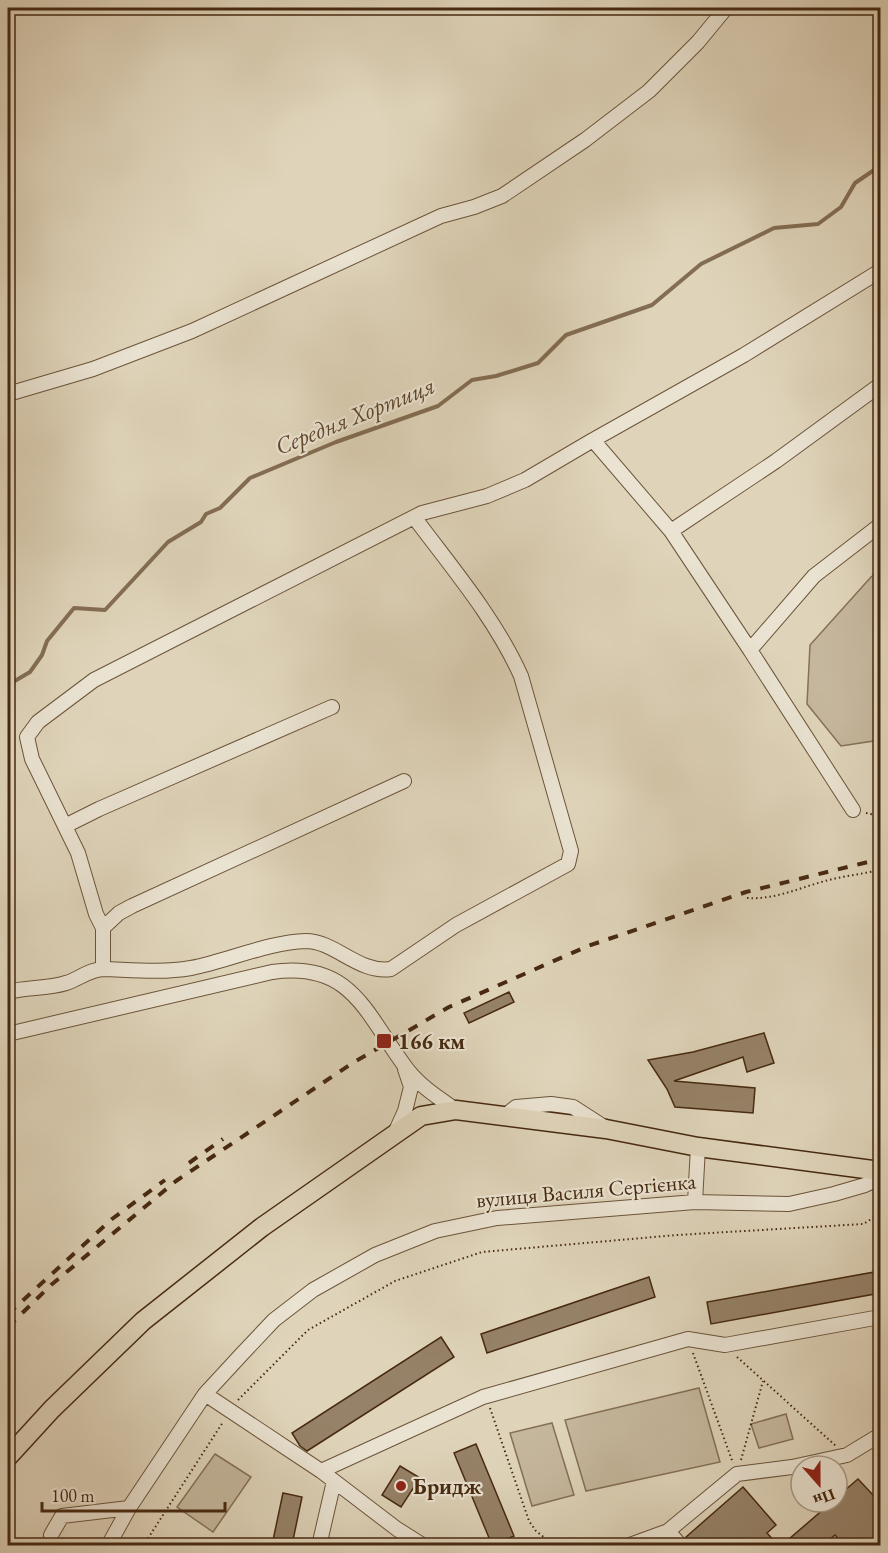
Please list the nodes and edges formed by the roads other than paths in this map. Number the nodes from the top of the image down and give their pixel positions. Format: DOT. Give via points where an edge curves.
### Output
graph roads {
  1 [pos="726,8"];
  2 [pos="880,271"];
  3 [pos="880,385"];
  4 [pos="8,394"];
  5 [pos="593,440"];
  6 [pos="414,517"];
  7 [pos="880,525"];
  8 [pos="671,531"];
  9 [pos="750,650"];
  10 [pos="332,707"];
  11 [pos="404,781"];
  12 [pos="853,810"];
  13 [pos="65,826"];
  14 [pos="103,928"];
  15 [pos="103,969"];
  16 [pos="8,992"];
  17 [pos="8,1034"];
  18 [pos="405,1067"];
  19 [pos="456,1110"];
  20 [pos="395,1133"];
  21 [pos="698,1147"];
  22 [pos="880,1171"];
  23 [pos="880,1178"];
  24 [pos="695,1202"];
  25 [pos="880,1317"];
  26 [pos="205,1394"];
  27 [pos="880,1435"];
  28 [pos="8,1457"];
  29 [pos="321,1471"];
  30 [pos="334,1481"];
  31 [pos="129,1508"];
  32 [pos="668,1531"];
  33 [pos="51,1535"];
  34 [pos="416,1543"];
  35 [pos="111,1544"];
  36 [pos="319,1545"];
  37 [pos="627,1545"];
  38 [pos="681,1545"];
  1 -- 4 [label="street" via="649,91 502,196 441,216 192,331 93,369"];
  2 -- 5 [label="street" via="744,355"];
  3 -- 8 [label="street"];
  5 -- 6 [label="street" via="525,480 487,496"];
  5 -- 8 [label="street"];
  6 -- 13 [label="street" via="94,680 38,722 27,737 32,759"];
  6 -- 15 [label="street" via="488,617 521,676 571,851 568,864 456,926 391,969 379,971 317,942 306,941 253,950 190,968 148,972"];
  7 -- 9 [label="street" via="814,576"];
  8 -- 9 [label="street"];
  9 -- 12 [label="street"];
  10 -- 13 [label="street"];
  11 -- 14 [label="street" via="132,906"];
  13 -- 14 [label="street"];
  14 -- 15 [label="street"];
  15 -- 16 [label="street" via="68,983"];
  17 -- 18 [label="street" via="272,972 302,970 325,976 350,990 377,1022"];
  18 -- 19 [label="street" via="430,1093"];
  18 -- 20 [label="street" via="411,1087"];
  19 -- 20 [label="main road, вулиця Василя Сергієнка" via="421,1116"];
  19 -- 21 [label="main road, вулиця Василя Сергієнка" via="606,1129"];
  20 -- 28 [label="main road, вулиця Василя Сергієнка" via="262,1227 143,1321"];
  21 -- 22 [label="main road, вулиця Василя Сергієнка"];
  21 -- 24 [label="street"];
  23 -- 24 [label="street, вулиця Василя Сергієнка" via="789,1204"];
  24 -- 26 [label="street, вулиця Василя Сергієнка" via="497,1218 435,1231 375,1255 314,1290 274,1320"];
  25 -- 29 [label="street" via="725,1345 688,1339 486,1396"];
  26 -- 29 [label="street"];
  26 -- 31 [label="street, вулиця Василя Сергієнка"];
  27 -- 32 [label="street" via="847,1455 737,1474"];
  29 -- 30 [label="street"];
  30 -- 34 [label="street"];
  30 -- 36 [label="street"];
  31 -- 33 [label="street" via="62,1516"];
  31 -- 35 [label="street, вулиця Василя Сергієнка"];
  32 -- 37 [label="street"];
  32 -- 38 [label="street"];
}
